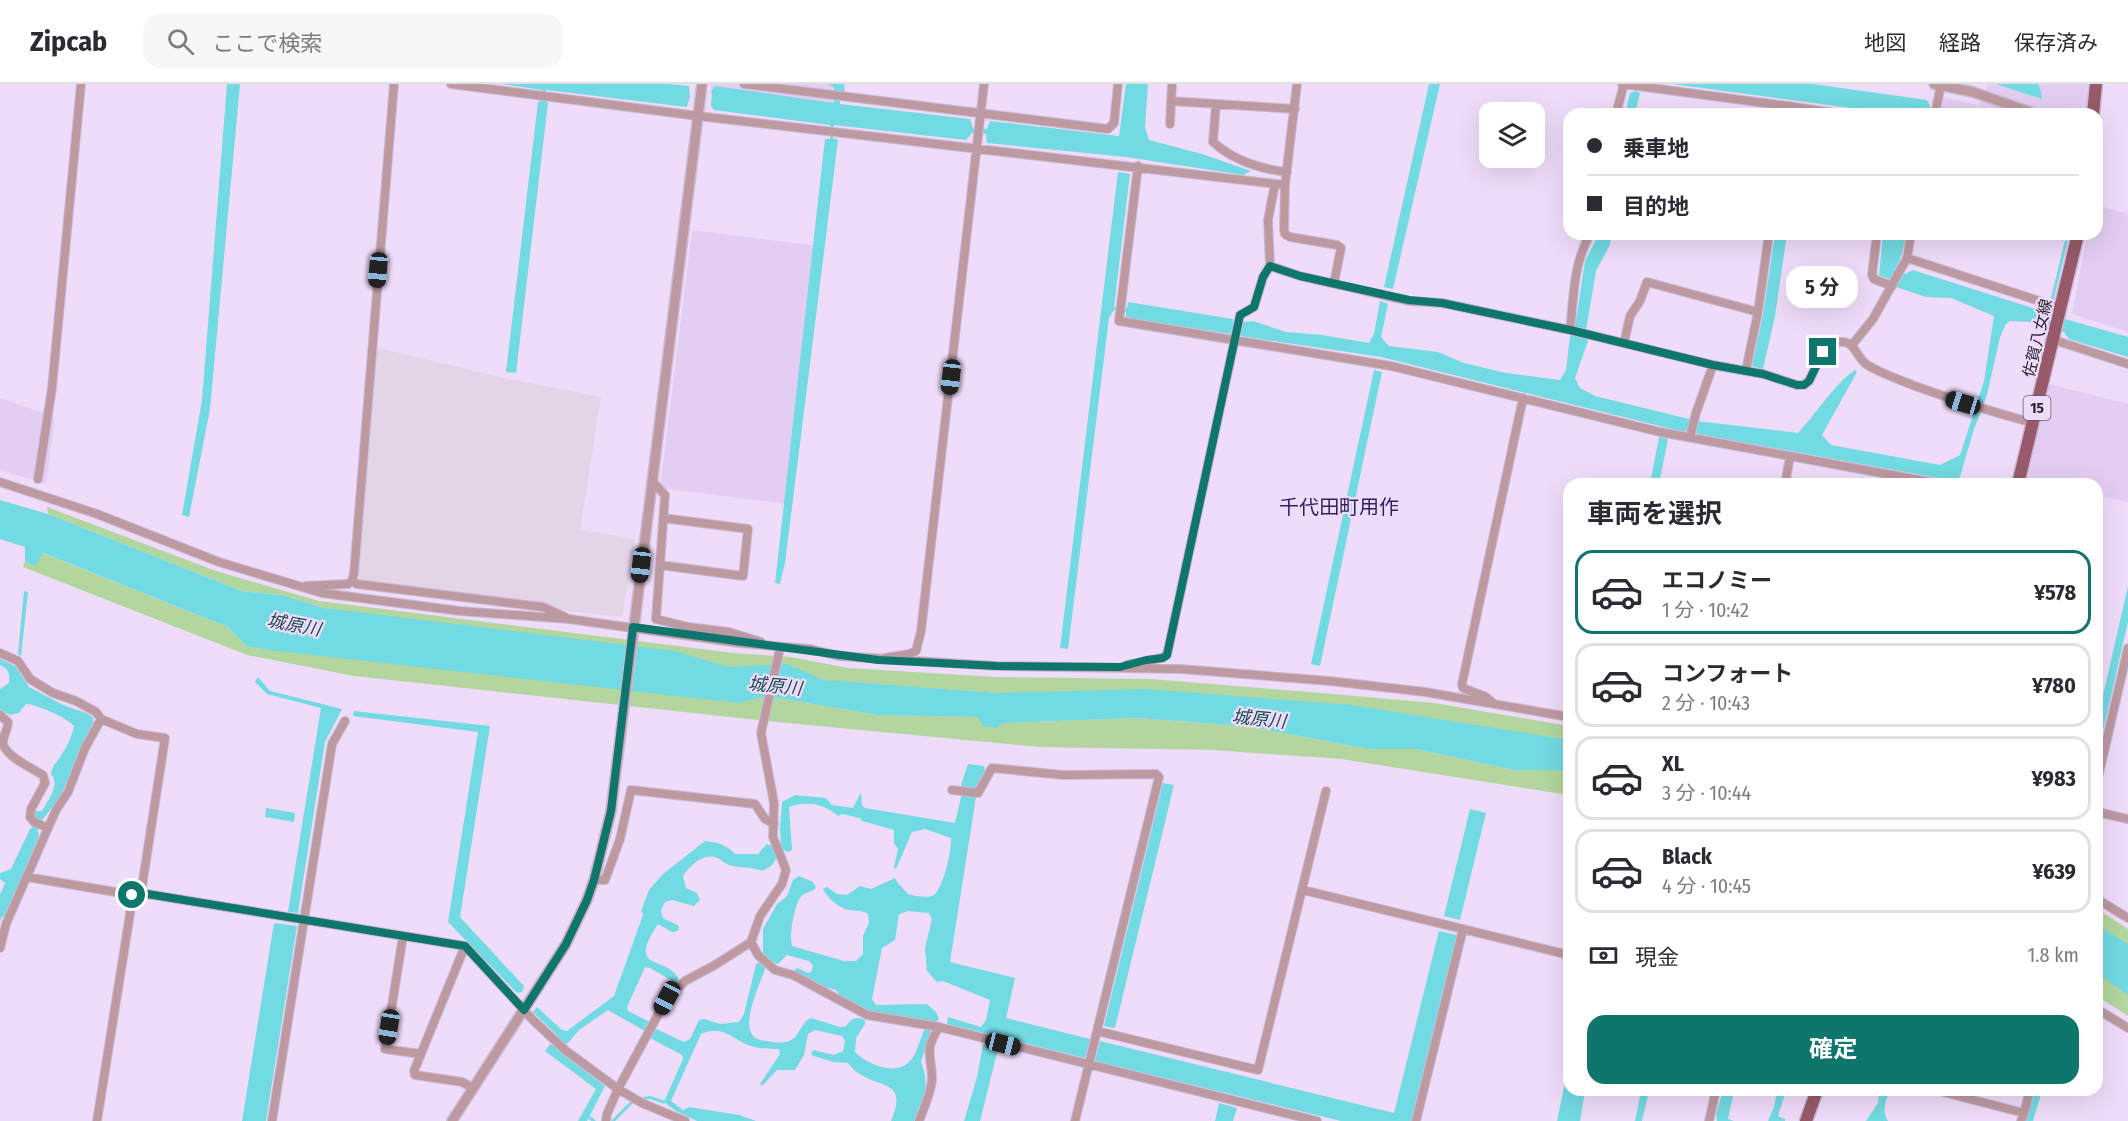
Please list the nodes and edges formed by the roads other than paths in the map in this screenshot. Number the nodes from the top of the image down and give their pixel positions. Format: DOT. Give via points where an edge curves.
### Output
graph roads {
  1 [pos="81,84"];
  2 [pos="394,84"];
  3 [pos="451,84"];
  4 [pos="702,84"];
  5 [pos="744,84"];
  6 [pos="984,84"];
  7 [pos="1118,84"];
  8 [pos="1172,84"];
  9 [pos="1297,84"];
  10 [pos="1623,84"];
  11 [pos="2096,84"];
  12 [pos="1937,85"];
  13 [pos="1975,88"];
  14 [pos="1171,101"];
  15 [pos="1216,104"];
  16 [pos="1617,108"];
  17 [pos="1774,108"];
  18 [pos="1935,108"];
  19 [pos="2022,108"];
  20 [pos="2094,108"];
  21 [pos="1294,109"];
  22 [pos="981,112"];
  23 [pos="698,116"];
  24 [pos="1170,124"];
  25 [pos="977,147"];
  26 [pos="1138,166"];
  27 [pos="1287,172"];
  28 [pos="1275,184"];
  29 [pos="1286,184"];
  30 [pos="1587,240"];
  31 [pos="1768,240"];
  32 [pos="1876,240"];
  33 [pos="1910,240"];
  34 [pos="2077,240"];
  35 [pos="1907,258"];
  36 [pos="1270,266"];
  37 [pos="1334,283"];
  38 [pos="1892,286"];
  39 [pos="2060,311"];
  40 [pos="1758,312"];
  41 [pos="1571,330"];
  42 [pos="2055,336"];
  43 [pos="1234,341"];
  44 [pos="1624,343"];
  45 [pos="1852,345"];
  46 [pos="2128,364"];
  47 [pos="1713,365"];
  48 [pos="1746,370"];
  49 [pos="1523,398"];
  50 [pos="2034,423"];
  51 [pos="1691,431"];
  52 [pos="1791,457"];
  53 [pos="1786,478"];
  54 [pos="1908,478"];
  55 [pos="2020,478"];
  56 [pos="38,479"];
  57 [pos="652,481"];
  58 [pos="0,482"];
  59 [pos="663,518"];
  60 [pos="660,565"];
  61 [pos="352,581"];
  62 [pos="299,586"];
  63 [pos="569,619"];
  64 [pos="633,627"];
  65 [pos="765,644"];
  66 [pos="780,648"];
  67 [pos="2128,648"];
  68 [pos="0,652"];
  69 [pos="878,660"];
  70 [pos="1120,667"];
  71 [pos="1494,704"];
  72 [pos="0,715"];
  73 [pos="1563,716"];
  74 [pos="101,719"];
  75 [pos="345,721"];
  76 [pos="2103,756"];
  77 [pos="952,790"];
  78 [pos="1326,791"];
  79 [pos="2103,813"];
  80 [pos="2128,819"];
  81 [pos="774,824"];
  82 [pos="45,827"];
  83 [pos="27,877"];
  84 [pos="594,880"];
  85 [pos="1303,890"];
  86 [pos="137,894"];
  87 [pos="2103,903"];
  88 [pos="2128,918"];
  89 [pos="304,920"];
  90 [pos="1463,929"];
  91 [pos="404,936"];
  92 [pos="751,942"];
  93 [pos="465,946"];
  94 [pos="0,948"];
  95 [pos="1563,954"];
  96 [pos="524,1010"];
  97 [pos="2103,1013"];
  98 [pos="939,1027"];
  99 [pos="2128,1028"];
  100 [pos="1097,1031"];
  101 [pos="421,1054"];
  102 [pos="1089,1065"];
  103 [pos="473,1088"];
  104 [pos="618,1089"];
  105 [pos="1714,1096"];
  106 [pos="1815,1096"];
  107 [pos="1954,1096"];
  108 [pos="2028,1096"];
  109 [pos="2022,1117"];
  110 [pos="97,1121"];
  111 [pos="272,1121"];
  112 [pos="452,1121"];
  113 [pos="606,1121"];
  114 [pos="685,1121"];
  115 [pos="919,1121"];
  116 [pos="1075,1121"];
  117 [pos="1317,1121"];
  118 [pos="1416,1121"];
  119 [pos="1708,1121"];
  120 [pos="1806,1121"];
  1 -- 56 [label="street" via="52,388"];
  2 -- 61 [label="street"];
  3 -- 23 [label="street"];
  4 -- 23 [label="street"];
  5 -- 22 [label="street"];
  6 -- 22 [label="street"];
  7 -- 22 [label="street" via="1114,123 1108,129"];
  8 -- 14 [label="street"];
  9 -- 21 [label="street"];
  10 -- 16 [label="street"];
  10 -- 17 [label="street"];
  11 -- 20 [label="main road"];
  12 -- 13 [label="street"];
  12 -- 18 [label="street"];
  13 -- 19 [label="street"];
  14 -- 15 [label="street"];
  14 -- 24 [label="street"];
  15 -- 21 [label="street"];
  15 -- 27 [label="street" via="1214,142 1222,150 1262,169"];
  21 -- 27 [label="street"];
  22 -- 25 [label="street"];
  23 -- 25 [label="street"];
  23 -- 57 [label="street"];
  25 -- 26 [label="street"];
  25 -- 69 [label="street" via="921,631 916,651"];
  26 -- 28 [label="street"];
  26 -- 43 [label="street" via="1119,321"];
  27 -- 29 [label="street"];
  28 -- 29 [label="street"];
  28 -- 36 [label="street" via="1268,219"];
  29 -- 37 [label="street" via="1285,234 1341,248"];
  30 -- 41 [label="street" via="1576,275"];
  31 -- 40 [label="street"];
  32 -- 38 [label="street" via="1872,275"];
  33 -- 35 [label="street"];
  34 -- 39 [label="main road, 佐賀八女線 / 15"];
  35 -- 38 [label="street"];
  35 -- 39 [label="street"];
  36 -- 37 [label="street"];
  36 -- 43 [label="street" via="1254,307 1240,315"];
  37 -- 41 [label="street"];
  38 -- 45 [label="street"];
  39 -- 42 [label="main road, 佐賀八女線 / 15"];
  40 -- 44 [label="street" via="1647,282 1630,316"];
  40 -- 48 [label="street"];
  41 -- 44 [label="street"];
  42 -- 46 [label="street"];
  42 -- 50 [label="main road, 佐賀八女線 / 15"];
  43 -- 49 [label="street" via="1391,366"];
  43 -- 70 [label="street" via="1167,655"];
  44 -- 47 [label="street"];
  45 -- 48 [label="street" via="1838,341 1830,344 1804,385"];
  45 -- 50 [label="street" via="1867,365 1898,379 1983,410"];
  47 -- 48 [label="street"];
  47 -- 51 [label="street"];
  49 -- 51 [label="street"];
  49 -- 71 [label="street" via="1462,684"];
  50 -- 55 [label="main road, 佐賀八女線 / 15"];
  51 -- 52 [label="street"];
  52 -- 53 [label="street"];
  52 -- 54 [label="street"];
  57 -- 59 [label="street" via="664,495"];
  57 -- 64 [label="street"];
  58 -- 62 [label="street" via="97,514 219,562"];
  59 -- 60 [label="street"];
  59 -- 60 [label="street" via="748,529 743,576"];
  60 -- 65 [label="street" via="656,619 729,632"];
  61 -- 62 [label="street" via="342,586"];
  61 -- 63 [label="street" via="543,607"];
  62 -- 63 [label="street" via="322,593 460,611"];
  63 -- 64 [label="street"];
  64 -- 65 [label="street"];
  64 -- 84 [label="street" via="611,811"];
  65 -- 66 [label="street"];
  66 -- 69 [label="street"];
  66 -- 81 [label="street" via="761,733"];
  67 -- 76 [label="street"];
  68 -- 74 [label="street" via="18,661 30,678 96,712"];
  69 -- 70 [label="street"];
  70 -- 71 [label="street" via="1330,681"];
  71 -- 73 [label="street"];
  72 -- 82 [label="street" via="8,722 2,742 4,749 43,775 45,783 30,817"];
  74 -- 82 [label="street" via="68,792"];
  74 -- 86 [label="street" via="137,734 165,738"];
  75 -- 89 [label="street" via="332,744"];
  77 -- 100 [label="street" via="978,793 992,768 1063,775 1159,777"];
  78 -- 85 [label="street"];
  79 -- 80 [label="street"];
  81 -- 84 [label="street" via="765,819 755,804 631,789 620,839 605,880"];
  81 -- 92 [label="street" via="773,837 786,870 782,884 760,916"];
  82 -- 83 [label="street"];
  83 -- 86 [label="street"];
  83 -- 94 [label="street"];
  84 -- 96 [label="street" via="566,944"];
  85 -- 90 [label="street"];
  85 -- 100 [label="street" via="1258,1070"];
  86 -- 89 [label="street"];
  86 -- 110 [label="street"];
  87 -- 88 [label="street"];
  89 -- 91 [label="street"];
  89 -- 111 [label="street"];
  90 -- 95 [label="street"];
  90 -- 118 [label="street"];
  91 -- 93 [label="street"];
  91 -- 101 [label="street" via="385,1049"];
  92 -- 98 [label="street" via="758,955 776,970 793,975 861,1013"];
  92 -- 104 [label="street" via="684,981 667,998"];
  93 -- 96 [label="street"];
  93 -- 101 [label="street"];
  96 -- 103 [label="street"];
  96 -- 104 [label="street" via="565,1050"];
  97 -- 99 [label="street"];
  98 -- 102 [label="street"];
  98 -- 115 [label="street" via="928,1053 932,1078"];
  100 -- 102 [label="street"];
  101 -- 103 [label="street" via="415,1075 462,1082"];
  102 -- 116 [label="street"];
  102 -- 117 [label="street"];
  103 -- 112 [label="street"];
  104 -- 113 [label="street"];
  104 -- 114 [label="street"];
  105 -- 119 [label="street"];
  106 -- 120 [label="main road"];
  107 -- 109 [label="street"];
  108 -- 109 [label="street"];
}
